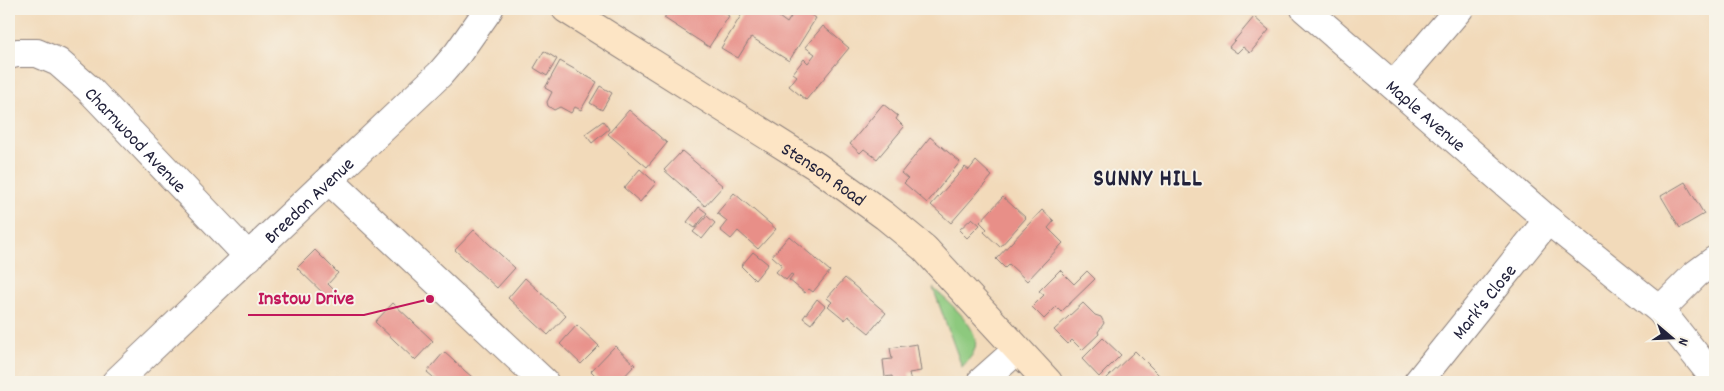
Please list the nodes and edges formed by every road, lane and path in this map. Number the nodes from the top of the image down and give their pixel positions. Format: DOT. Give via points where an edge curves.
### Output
graph roads {
  1 [pos="489,9"];
  2 [pos="566,9"];
  3 [pos="1305,9"];
  4 [pos="1459,9"];
  5 [pos="9,55"];
  6 [pos="1394,85"];
  7 [pos="329,180"];
  8 [pos="1548,220"];
  9 [pos="249,257"];
  10 [pos="1715,260"];
  11 [pos="1660,310"];
  12 [pos="1017,350"];
  13 [pos="1715,379"];
  14 [pos="116,382"];
  15 [pos="544,382"];
  16 [pos="980,382"];
  17 [pos="1048,382"];
  18 [pos="1418,382"];
  1 -- 7 [label="street, Breedon Avenue" via="440,74"];
  2 -- 12 [label="street, Stenson Road" via="816,166 885,216 924,248"];
  3 -- 6 [label="street, Maple Avenue"];
  4 -- 6 [label="street"];
  5 -- 9 [label="street, Charnwood Avenue" via="37,53 58,62 89,89"];
  6 -- 8 [label="street, Maple Avenue"];
  7 -- 9 [label="street, Breedon Avenue"];
  7 -- 15 [label="street"];
  8 -- 11 [label="street, Maple Avenue"];
  8 -- 18 [label="street, Mark's Close"];
  9 -- 14 [label="street, Breedon Avenue"];
  10 -- 11 [label="street"];
  11 -- 13 [label="street, Maple Avenue"];
  12 -- 16 [label="street"];
  12 -- 17 [label="street, Stenson Road"];
}
